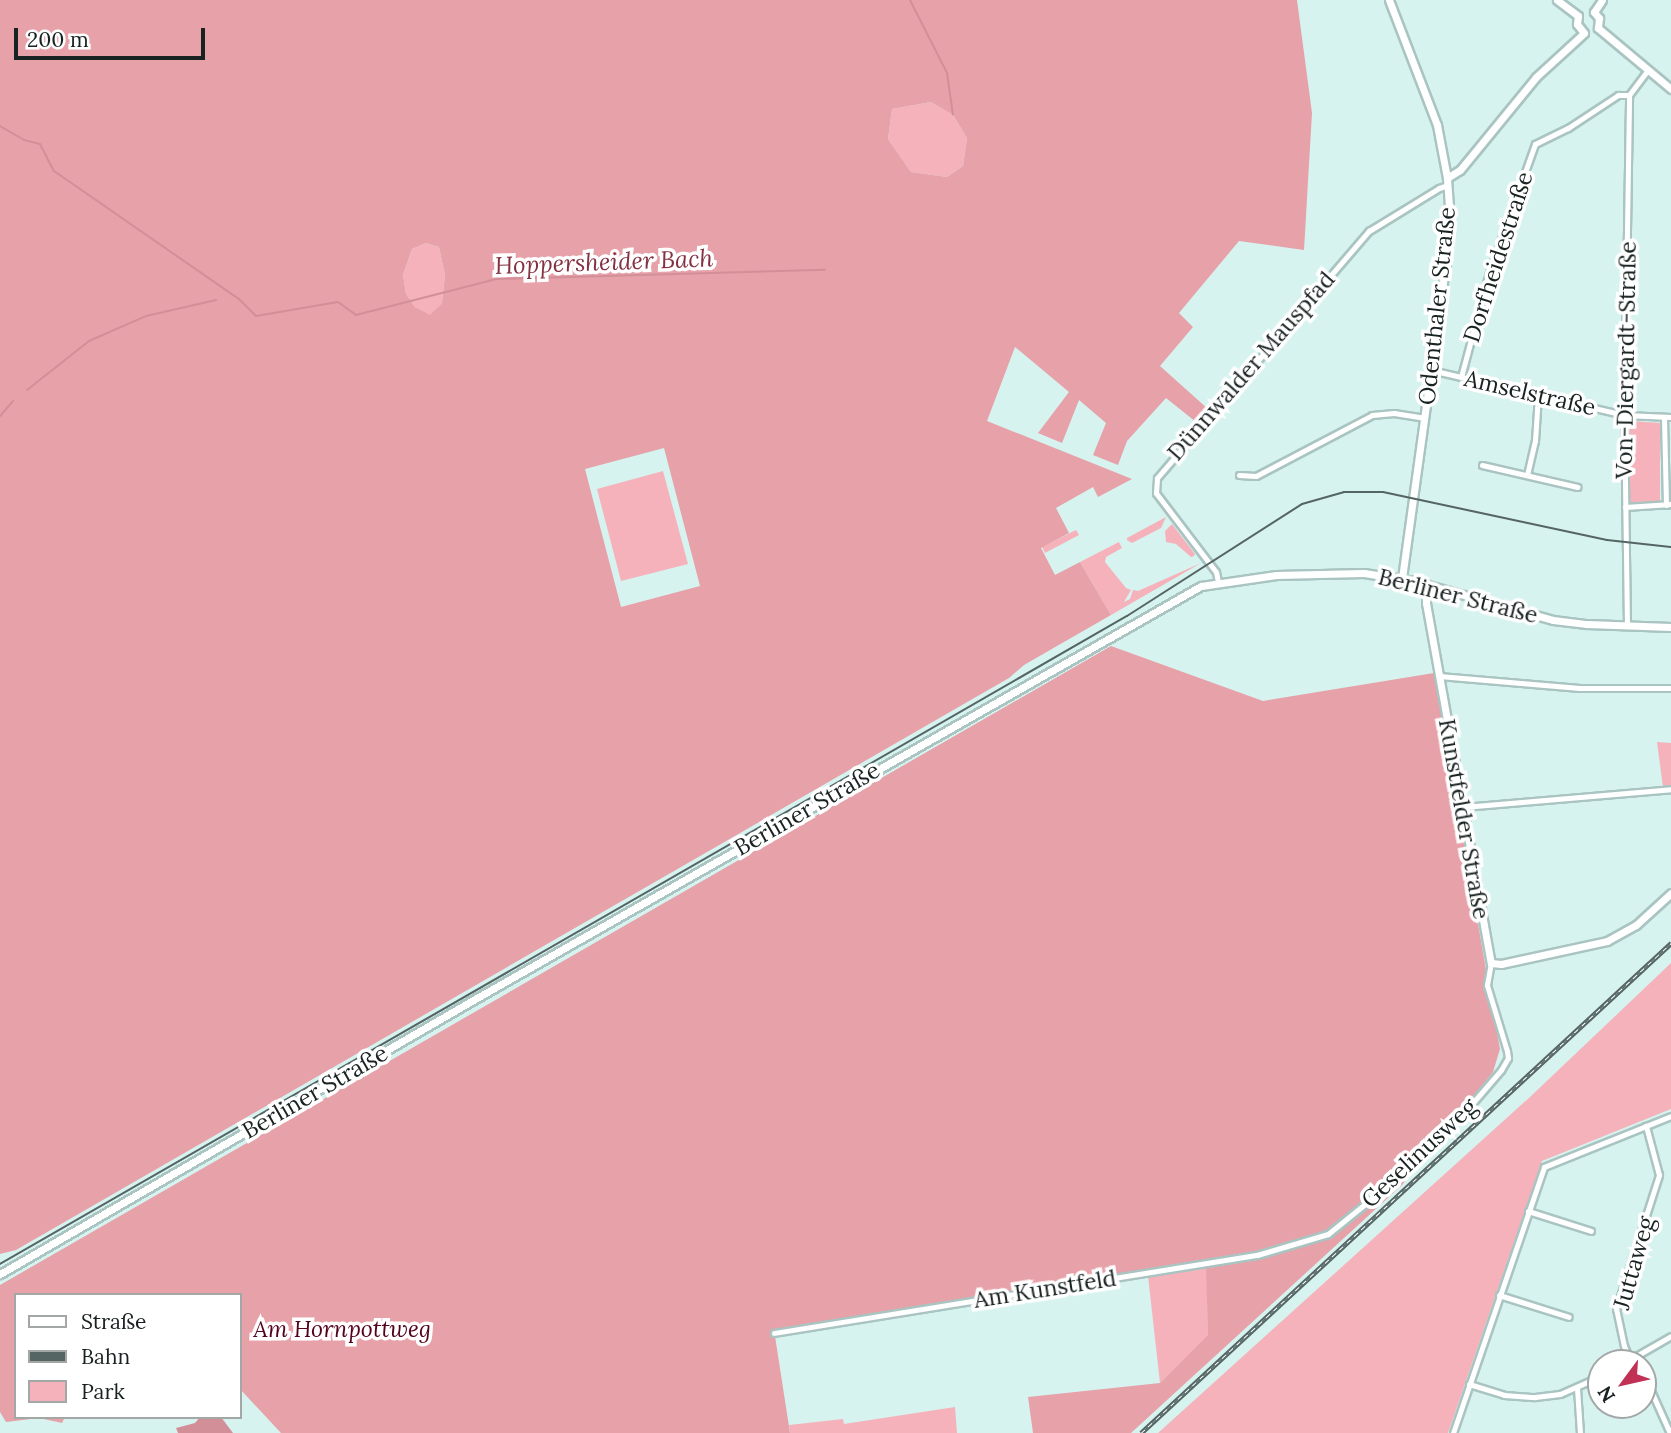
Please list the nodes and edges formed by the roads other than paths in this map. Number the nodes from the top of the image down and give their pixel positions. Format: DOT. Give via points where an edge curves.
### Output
graph roads {
  1 [pos="1389,0"];
  2 [pos="1557,0"];
  3 [pos="1602,0"];
  4 [pos="1594,12"];
  5 [pos="1578,16"];
  6 [pos="1598,28"];
  7 [pos="1584,33"];
  8 [pos="1648,70"];
  9 [pos="1671,89"];
  10 [pos="1629,95"];
  11 [pos="1448,182"];
  12 [pos="1431,370"];
  13 [pos="1461,377"];
  14 [pos="1538,395"];
  15 [pos="1624,415"];
  16 [pos="1668,417"];
  17 [pos="1424,418"];
  18 [pos="1482,465"];
  19 [pos="1239,475"];
  20 [pos="1527,475"];
  21 [pos="1577,487"];
  22 [pos="1668,504"];
  23 [pos="1625,507"];
  24 [pos="1402,578"];
  25 [pos="1218,582"];
  26 [pos="1426,584"];
  27 [pos="1627,626"];
  28 [pos="1671,627"];
  29 [pos="1439,676"];
  30 [pos="1671,688"];
  31 [pos="1671,789"];
  32 [pos="1463,807"];
  33 [pos="1671,893"];
  34 [pos="1491,963"];
  35 [pos="1507,1051"];
  36 [pos="1671,1116"];
  37 [pos="1646,1126"];
  38 [pos="1528,1211"];
  39 [pos="1591,1231"];
  40 [pos="1314,1239"];
  41 [pos="0,1274"];
  42 [pos="1499,1295"];
  43 [pos="1569,1317"];
  44 [pos="774,1333"];
  45 [pos="1671,1336"];
  46 [pos="1625,1349"];
  47 [pos="1650,1349"];
  48 [pos="1587,1383"];
  49 [pos="1469,1384"];
  50 [pos="1577,1388"];
  51 [pos="1657,1404"];
  52 [pos="1453,1433"];
  53 [pos="1580,1433"];
  54 [pos="1670,1433"];
  1 -- 11 [label="main road, Odenthaler Straße" via="1430,101"];
  2 -- 5 [label="main road"];
  3 -- 4 [label="main road"];
  4 -- 5 [label="main road" via="1587,10"];
  4 -- 6 [label="main road"];
  5 -- 7 [label="main road" via="1577,24"];
  6 -- 7 [label="main road"];
  6 -- 8 [label="main road"];
  7 -- 11 [label="main road, Dünnwalder Mauspfad" via="1536,77"];
  8 -- 9 [label="main road"];
  8 -- 10 [label="street"];
  10 -- 13 [label="street, Dorfheidestraße" via="1618,95 1568,128 1538,140 1488,276"];
  10 -- 15 [label="street, Von-Diergardt-Straße"];
  11 -- 12 [label="main road, Odenthaler Straße" via="1449,236"];
  11 -- 25 [label="street, Dünnwalder Mauspfad" via="1369,231 1154,485 1160,500 1216,572"];
  12 -- 13 [label="street, Amselstraße"];
  12 -- 17 [label="main road, Odenthaler Straße"];
  13 -- 14 [label="street, Amselstraße"];
  14 -- 15 [label="street, Amselstraße"];
  14 -- 20 [label="street"];
  15 -- 16 [label="street, Amselstraße"];
  15 -- 23 [label="street, Von-Diergardt-Straße"];
  16 -- 22 [label="street, Von-Diergardt-Straße"];
  17 -- 19 [label="street" via="1372,415 1256,476"];
  17 -- 24 [label="main road, Odenthaler Straße"];
  18 -- 20 [label="street"];
  20 -- 21 [label="street"];
  22 -- 23 [label="street"];
  23 -- 27 [label="street, Von-Diergardt-Straße"];
  24 -- 25 [label="main road, Berliner Straße" via="1331,572"];
  24 -- 26 [label="main road, Berliner Straße"];
  25 -- 41 [label="main road, Berliner Straße" via="1164,605"];
  26 -- 27 [label="main road, Berliner Straße" via="1553,620"];
  26 -- 29 [label="main road, Kunstfelder Straße"];
  27 -- 28 [label="main road, Berliner Straße"];
  29 -- 30 [label="street" via="1580,688"];
  29 -- 32 [label="main road, Kunstfelder Straße"];
  31 -- 32 [label="street"];
  32 -- 34 [label="main road, Kunstfelder Straße"];
  33 -- 34 [label="main road" via="1636,925 1607,941"];
  34 -- 35 [label="street, Kunstfelder Straße" via="1487,985"];
  35 -- 40 [label="street, Geselinusweg" via="1501,1070 1464,1113 1340,1226"];
  36 -- 37 [label="street"];
  37 -- 38 [label="street" via="1544,1167"];
  37 -- 46 [label="street, Juttaweg" via="1659,1175 1616,1309"];
  38 -- 39 [label="street"];
  38 -- 42 [label="street"];
  40 -- 44 [label="street, Am Kunstfeld" via="1257,1255"];
  42 -- 43 [label="street"];
  42 -- 49 [label="street"];
  45 -- 47 [label="street"];
  48 -- 50 [label="street"];
  49 -- 50 [label="street" via="1523,1397"];
  49 -- 52 [label="street"];
  50 -- 53 [label="street"];
  51 -- 54 [label="street"];
}
